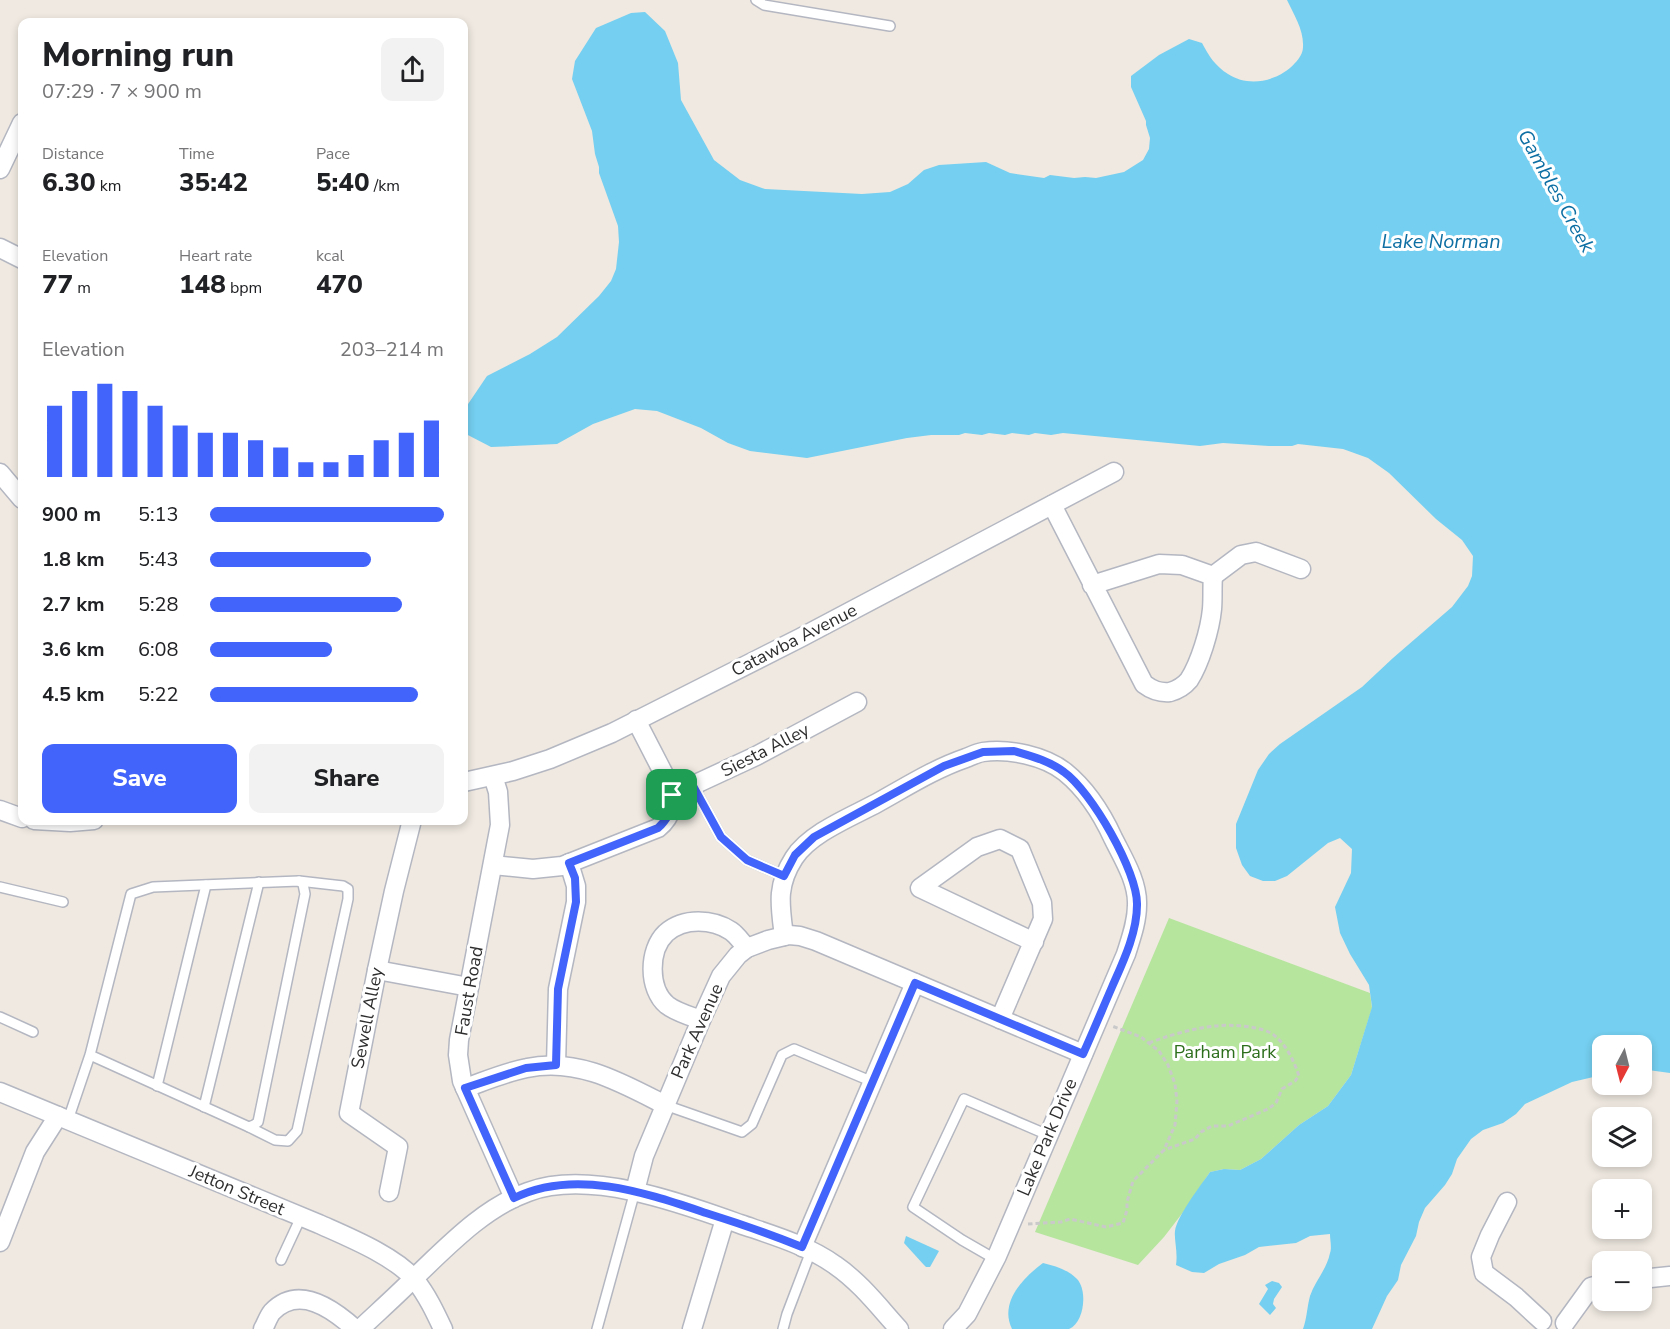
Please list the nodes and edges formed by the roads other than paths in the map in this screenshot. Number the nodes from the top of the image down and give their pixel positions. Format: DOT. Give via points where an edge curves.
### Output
graph roads {
  1 [pos="756,0"];
  2 [pos="890,26"];
  3 [pos="18,131"];
  4 [pos="0,169"];
  5 [pos="0,248"];
  6 [pos="18,257"];
  7 [pos="0,472"];
  8 [pos="1114,472"];
  9 [pos="18,494"];
  10 [pos="1052,505"];
  11 [pos="1301,568"];
  12 [pos="1213,576"];
  13 [pos="1092,585"];
  14 [pos="856,702"];
  15 [pos="636,720"];
  16 [pos="493,776"];
  17 [pos="468,782"];
  18 [pos="693,786"];
  19 [pos="672,795"];
  20 [pos="0,810"];
  21 [pos="18,817"];
  22 [pos="411,825"];
  23 [pos="569,863"];
  24 [pos="493,864"];
  25 [pos="784,876"];
  26 [pos="299,880"];
  27 [pos="259,882"];
  28 [pos="206,885"];
  29 [pos="0,887"];
  30 [pos="63,902"];
  31 [pos="784,936"];
  32 [pos="1034,942"];
  33 [pos="747,948"];
  34 [pos="377,970"];
  35 [pos="915,983"];
  36 [pos="469,987"];
  37 [pos="0,1017"];
  38 [pos="1000,1019"];
  39 [pos="701,1020"];
  40 [pos="33,1032"];
  41 [pos="1083,1054"];
  42 [pos="90,1056"];
  43 [pos="556,1065"];
  44 [pos="873,1082"];
  45 [pos="157,1086"];
  46 [pos="465,1088"];
  47 [pos="0,1092"];
  48 [pos="665,1105"];
  49 [pos="204,1107"];
  50 [pos="63,1118"];
  51 [pos="249,1127"];
  52 [pos="1048,1135"];
  53 [pos="634,1191"];
  54 [pos="389,1192"];
  55 [pos="514,1198"];
  56 [pos="1507,1202"];
  57 [pos="301,1217"];
  58 [pos="725,1219"];
  59 [pos="0,1242"];
  60 [pos="806,1249"];
  61 [pos="995,1259"];
  62 [pos="281,1260"];
  63 [pos="1670,1276"];
  64 [pos="1652,1278"];
  65 [pos="414,1279"];
  66 [pos="1592,1287"];
  67 [pos="1538,1325"];
  68 [pos="1567,1326"];
  69 [pos="263,1329"];
  70 [pos="355,1329"];
  71 [pos="360,1329"];
  72 [pos="443,1329"];
  73 [pos="597,1329"];
  74 [pos="692,1329"];
  75 [pos="783,1329"];
  76 [pos="899,1329"];
  77 [pos="953,1329"];
  1 -- 2 [label="lane" via="764,5"];
  3 -- 4 [label="street"];
  5 -- 6 [label="street"];
  7 -- 9 [label="street"];
  8 -- 10 [label="street, Catawba Avenue"];
  10 -- 13 [label="street"];
  10 -- 15 [label="street, Catawba Avenue"];
  11 -- 12 [label="street" via="1256,552 1241,555"];
  12 -- 13 [label="street" via="1182,565 1159,564"];
  12 -- 13 [label="street" via="1212,610 1199,659 1188,680 1171,692 1151,690 1144,684"];
  14 -- 18 [label="street, Siesta Alley"];
  15 -- 16 [label="street, Catawba Avenue" via="550,759"];
  15 -- 19 [label="street"];
  16 -- 17 [label="street, Catawba Avenue"];
  16 -- 24 [label="street, Faust Road" via="501,812"];
  18 -- 19 [label="street, Siesta Alley"];
  18 -- 25 [label="lane" via="721,837 747,860"];
  19 -- 23 [label="street" via="672,809 658,828"];
  20 -- 21 [label="street"];
  22 -- 34 [label="street, Sewell Alley"];
  23 -- 24 [label="street" via="533,869"];
  23 -- 43 [label="street" via="575,878 576,902 558,989"];
  24 -- 36 [label="street, Faust Road"];
  25 -- 31 [label="street, Lake Park Drive" via="780,897"];
  25 -- 41 [label="street, Lake Park Drive" via="795,855 814,837 944,766 983,752 1014,751 1065,772 1106,823 1135,887 1138,904 1126,954"];
  26 -- 27 [label="lane"];
  26 -- 51 [label="lane" via="305,894 303,905 258,1122"];
  26 -- 51 [label="lane" via="343,886 348,889 348,899 297,1131 288,1141 275,1140"];
  27 -- 28 [label="lane"];
  27 -- 49 [label="lane"];
  28 -- 42 [label="lane" via="153,887 131,894"];
  28 -- 45 [label="lane"];
  29 -- 30 [label="lane"];
  31 -- 33 [label="street, Park Avenue"];
  31 -- 35 [label="street, Park Avenue" via="816,941"];
  32 -- 32 [label="street" via="1043,919 1042,903 1020,849 1000,839 977,847 920,888"];
  32 -- 38 [label="street"];
  33 -- 39 [label="street, Park Avenue" via="722,976"];
  33 -- 39 [label="street" via="733,932 715,923 696,921 666,933 656,948 653,965 658,994 667,1005"];
  34 -- 36 [label="street"];
  34 -- 54 [label="street, Sewell Alley" via="349,1113 398,1147"];
  35 -- 38 [label="street, Park Avenue"];
  35 -- 44 [label="street"];
  36 -- 46 [label="street, Faust Road" via="458,1055"];
  37 -- 40 [label="lane"];
  38 -- 41 [label="street, Park Avenue"];
  39 -- 48 [label="street, Park Avenue"];
  41 -- 52 [label="street, Lake Park Drive"];
  42 -- 45 [label="lane"];
  42 -- 50 [label="lane"];
  43 -- 46 [label="street" via="526,1068"];
  43 -- 48 [label="street" via="583,1068"];
  44 -- 48 [label="lane" via="795,1049 782,1055 752,1124 742,1132"];
  44 -- 60 [label="street"];
  45 -- 49 [label="lane"];
  46 -- 55 [label="street, Faust Road"];
  47 -- 50 [label="street, Jetton Street"];
  48 -- 53 [label="street, Park Avenue"];
  49 -- 51 [label="lane"];
  50 -- 57 [label="street, Jetton Street"];
  50 -- 59 [label="street" via="35,1152"];
  52 -- 61 [label="street, Lake Park Drive"];
  52 -- 61 [label="lane" via="964,1099 913,1207"];
  53 -- 55 [label="street" via="568,1185 539,1188"];
  53 -- 58 [label="street"];
  53 -- 73 [label="lane"];
  55 -- 65 [label="street" via="464,1231"];
  56 -- 67 [label="street" via="1481,1257 1484,1273 1516,1297"];
  57 -- 62 [label="lane"];
  57 -- 65 [label="street, Jetton Street" via="371,1248"];
  58 -- 60 [label="street"];
  58 -- 74 [label="street"];
  60 -- 75 [label="lane"];
  60 -- 76 [label="street" via="836,1265"];
  61 -- 77 [label="street, Lake Park Drive" via="967,1314"];
  63 -- 64 [label="street"];
  65 -- 71 [label="street"];
  65 -- 72 [label="street, Jetton Street"];
  66 -- 68 [label="street"];
  67 -- 68 [label="street" via="1554,1318"];
  69 -- 70 [label="street" via="271,1313 286,1301 312,1301 336,1312"];
}
